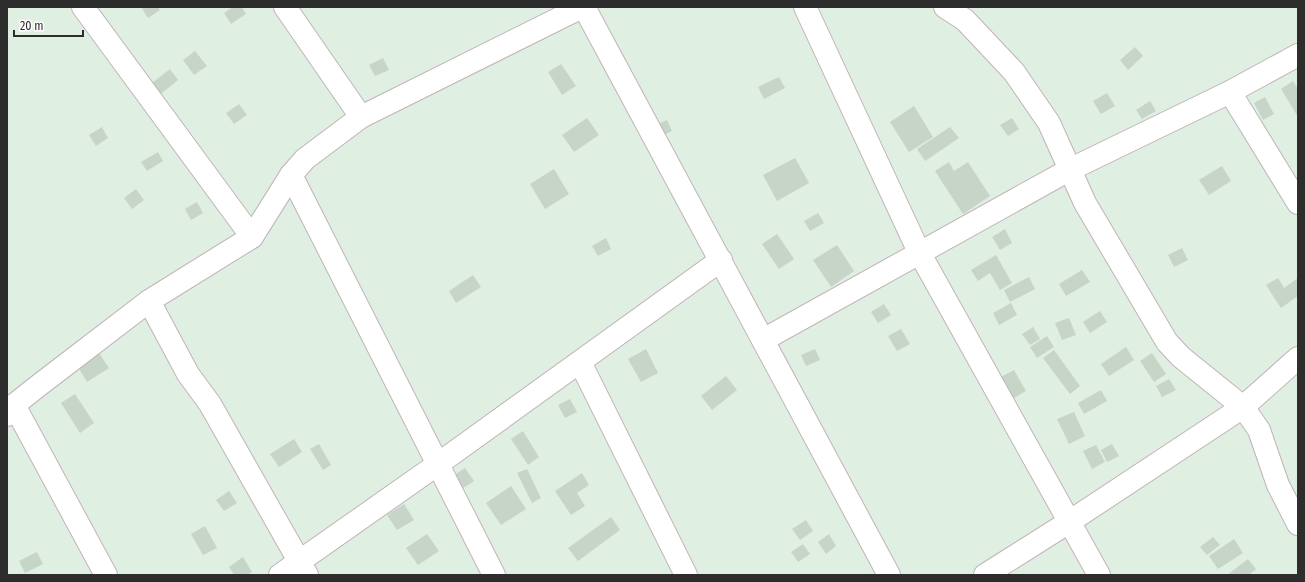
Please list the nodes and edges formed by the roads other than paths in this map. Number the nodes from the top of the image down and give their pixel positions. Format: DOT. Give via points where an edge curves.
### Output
graph roads {
  1 [pos="83,7"];
  2 [pos="285,7"];
  3 [pos="583,7"];
  4 [pos="805,7"];
  5 [pos="945,7"];
  6 [pos="1298,55"];
  7 [pos="1230,92"];
  8 [pos="361,117"];
  9 [pos="1069,170"];
  10 [pos="291,175"];
  11 [pos="1298,203"];
  12 [pos="252,237"];
  13 [pos="919,252"];
  14 [pos="721,260"];
  15 [pos="149,301"];
  16 [pos="764,340"];
  17 [pos="1298,358"];
  18 [pos="580,362"];
  19 [pos="1243,407"];
  20 [pos="11,410"];
  21 [pos="438,464"];
  22 [pos="1069,522"];
  23 [pos="1298,524"];
  24 [pos="303,568"];
  25 [pos="106,575"];
  26 [pos="280,575"];
  27 [pos="494,575"];
  28 [pos="686,575"];
  29 [pos="889,575"];
  30 [pos="985,575"];
  31 [pos="1099,575"];
  1 -- 12 [label="street"];
  2 -- 8 [label="street"];
  3 -- 8 [label="street"];
  3 -- 14 [label="street"];
  4 -- 13 [label="street"];
  5 -- 9 [label="street" via="965,20 1014,72 1049,124"];
  6 -- 7 [label="street"];
  7 -- 9 [label="street"];
  7 -- 11 [label="street"];
  8 -- 10 [label="street" via="305,159"];
  9 -- 13 [label="street"];
  9 -- 19 [label="street" via="1085,203 1167,342"];
  10 -- 12 [label="street"];
  10 -- 21 [label="street"];
  12 -- 15 [label="street"];
  13 -- 16 [label="street"];
  13 -- 22 [label="street"];
  14 -- 16 [label="street"];
  14 -- 18 [label="street"];
  15 -- 20 [label="street"];
  15 -- 24 [label="street" via="188,374 210,404"];
  16 -- 29 [label="street"];
  17 -- 19 [label="street"];
  18 -- 21 [label="street"];
  18 -- 28 [label="street"];
  19 -- 22 [label="street"];
  19 -- 23 [label="street" via="1259,430 1278,484"];
  20 -- 25 [label="street"];
  21 -- 24 [label="street"];
  21 -- 27 [label="street"];
  22 -- 30 [label="street"];
  22 -- 31 [label="street"];
  24 -- 26 [label="street"];
}
